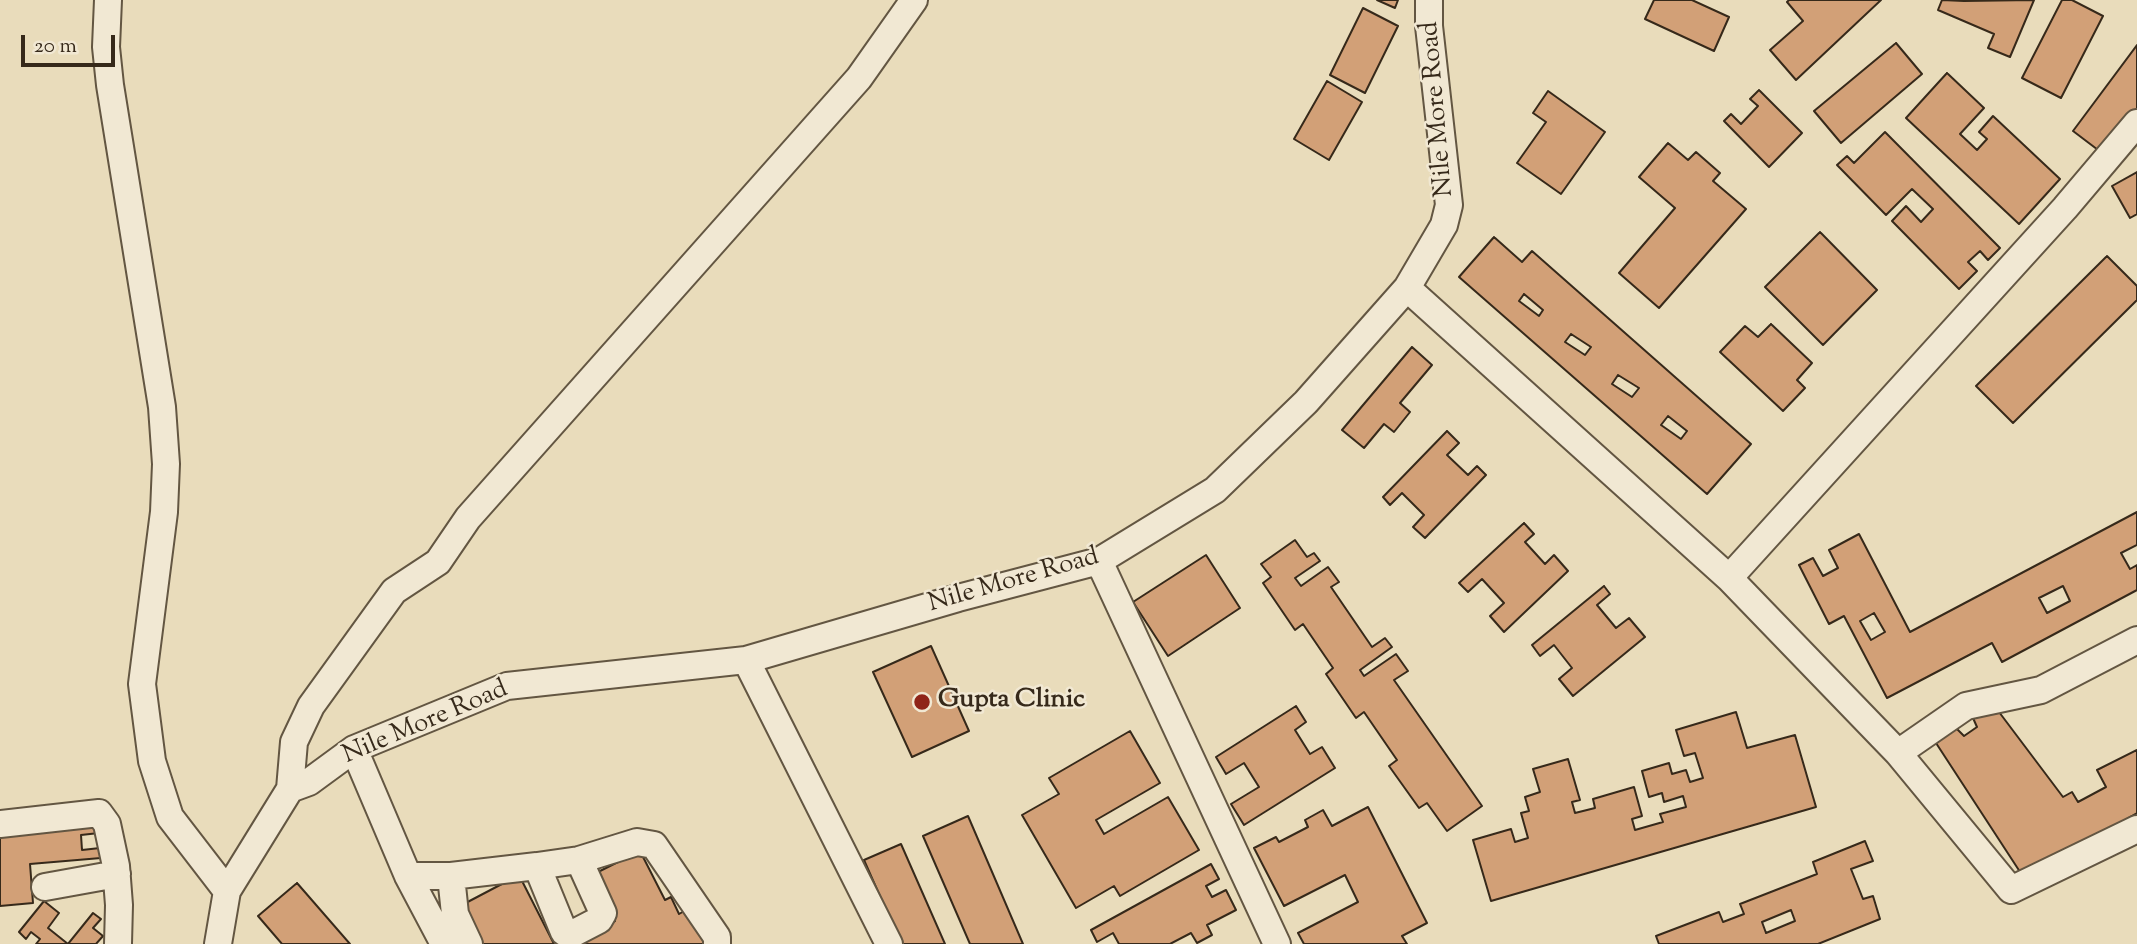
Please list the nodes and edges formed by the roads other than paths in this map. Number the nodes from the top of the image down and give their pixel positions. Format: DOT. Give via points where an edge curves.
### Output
graph roads {
  1 [pos="108,0"];
  2 [pos="914,0"];
  3 [pos="1429,0"];
  4 [pos="2137,123"];
  5 [pos="1407,288"];
  6 [pos="1099,561"];
  7 [pos="1730,578"];
  8 [pos="2137,640"];
  9 [pos="746,660"];
  10 [pos="354,749"];
  11 [pos="1898,753"];
  12 [pos="290,789"];
  13 [pos="0,824"];
  14 [pos="2137,829"];
  15 [pos="579,860"];
  16 [pos="537,866"];
  17 [pos="117,874"];
  18 [pos="408,876"];
  19 [pos="451,876"];
  20 [pos="45,887"];
  21 [pos="227,891"];
  22 [pos="118,944"];
  23 [pos="218,944"];
  24 [pos="444,944"];
  25 [pos="469,944"];
  26 [pos="717,944"];
  27 [pos="889,944"];
  28 [pos="1277,944"];
  1 -- 21 [label="street" via="110,85 162,407 166,464 142,684 152,761 170,817"];
  2 -- 12 [label="street" via="859,78 468,518 438,562 394,591 311,706 294,742"];
  3 -- 5 [label="street, Nile More Road" via="1449,205 1444,225"];
  4 -- 7 [label="street"];
  5 -- 6 [label="street, Nile More Road" via="1306,402 1215,491"];
  5 -- 7 [label="street"];
  6 -- 9 [label="street, Nile More Road"];
  6 -- 28 [label="street"];
  7 -- 11 [label="street"];
  8 -- 11 [label="street" via="2041,690 1965,706"];
  9 -- 10 [label="street, Nile More Road" via="507,686"];
  9 -- 27 [label="street"];
  10 -- 12 [label="street, Nile More Road" via="309,782"];
  10 -- 18 [label="street"];
  11 -- 14 [label="street" via="2011,890"];
  12 -- 21 [label="street"];
  13 -- 17 [label="street" via="99,813 107,824"];
  15 -- 16 [label="street"];
  15 -- 16 [label="street" via="603,913 599,920 570,935 564,932"];
  15 -- 26 [label="street" via="637,842 654,845 717,937"];
  16 -- 19 [label="street"];
  17 -- 20 [label="street"];
  17 -- 22 [label="street"];
  18 -- 19 [label="street"];
  18 -- 24 [label="street"];
  19 -- 25 [label="street" via="455,914"];
  21 -- 23 [label="street"];
}
